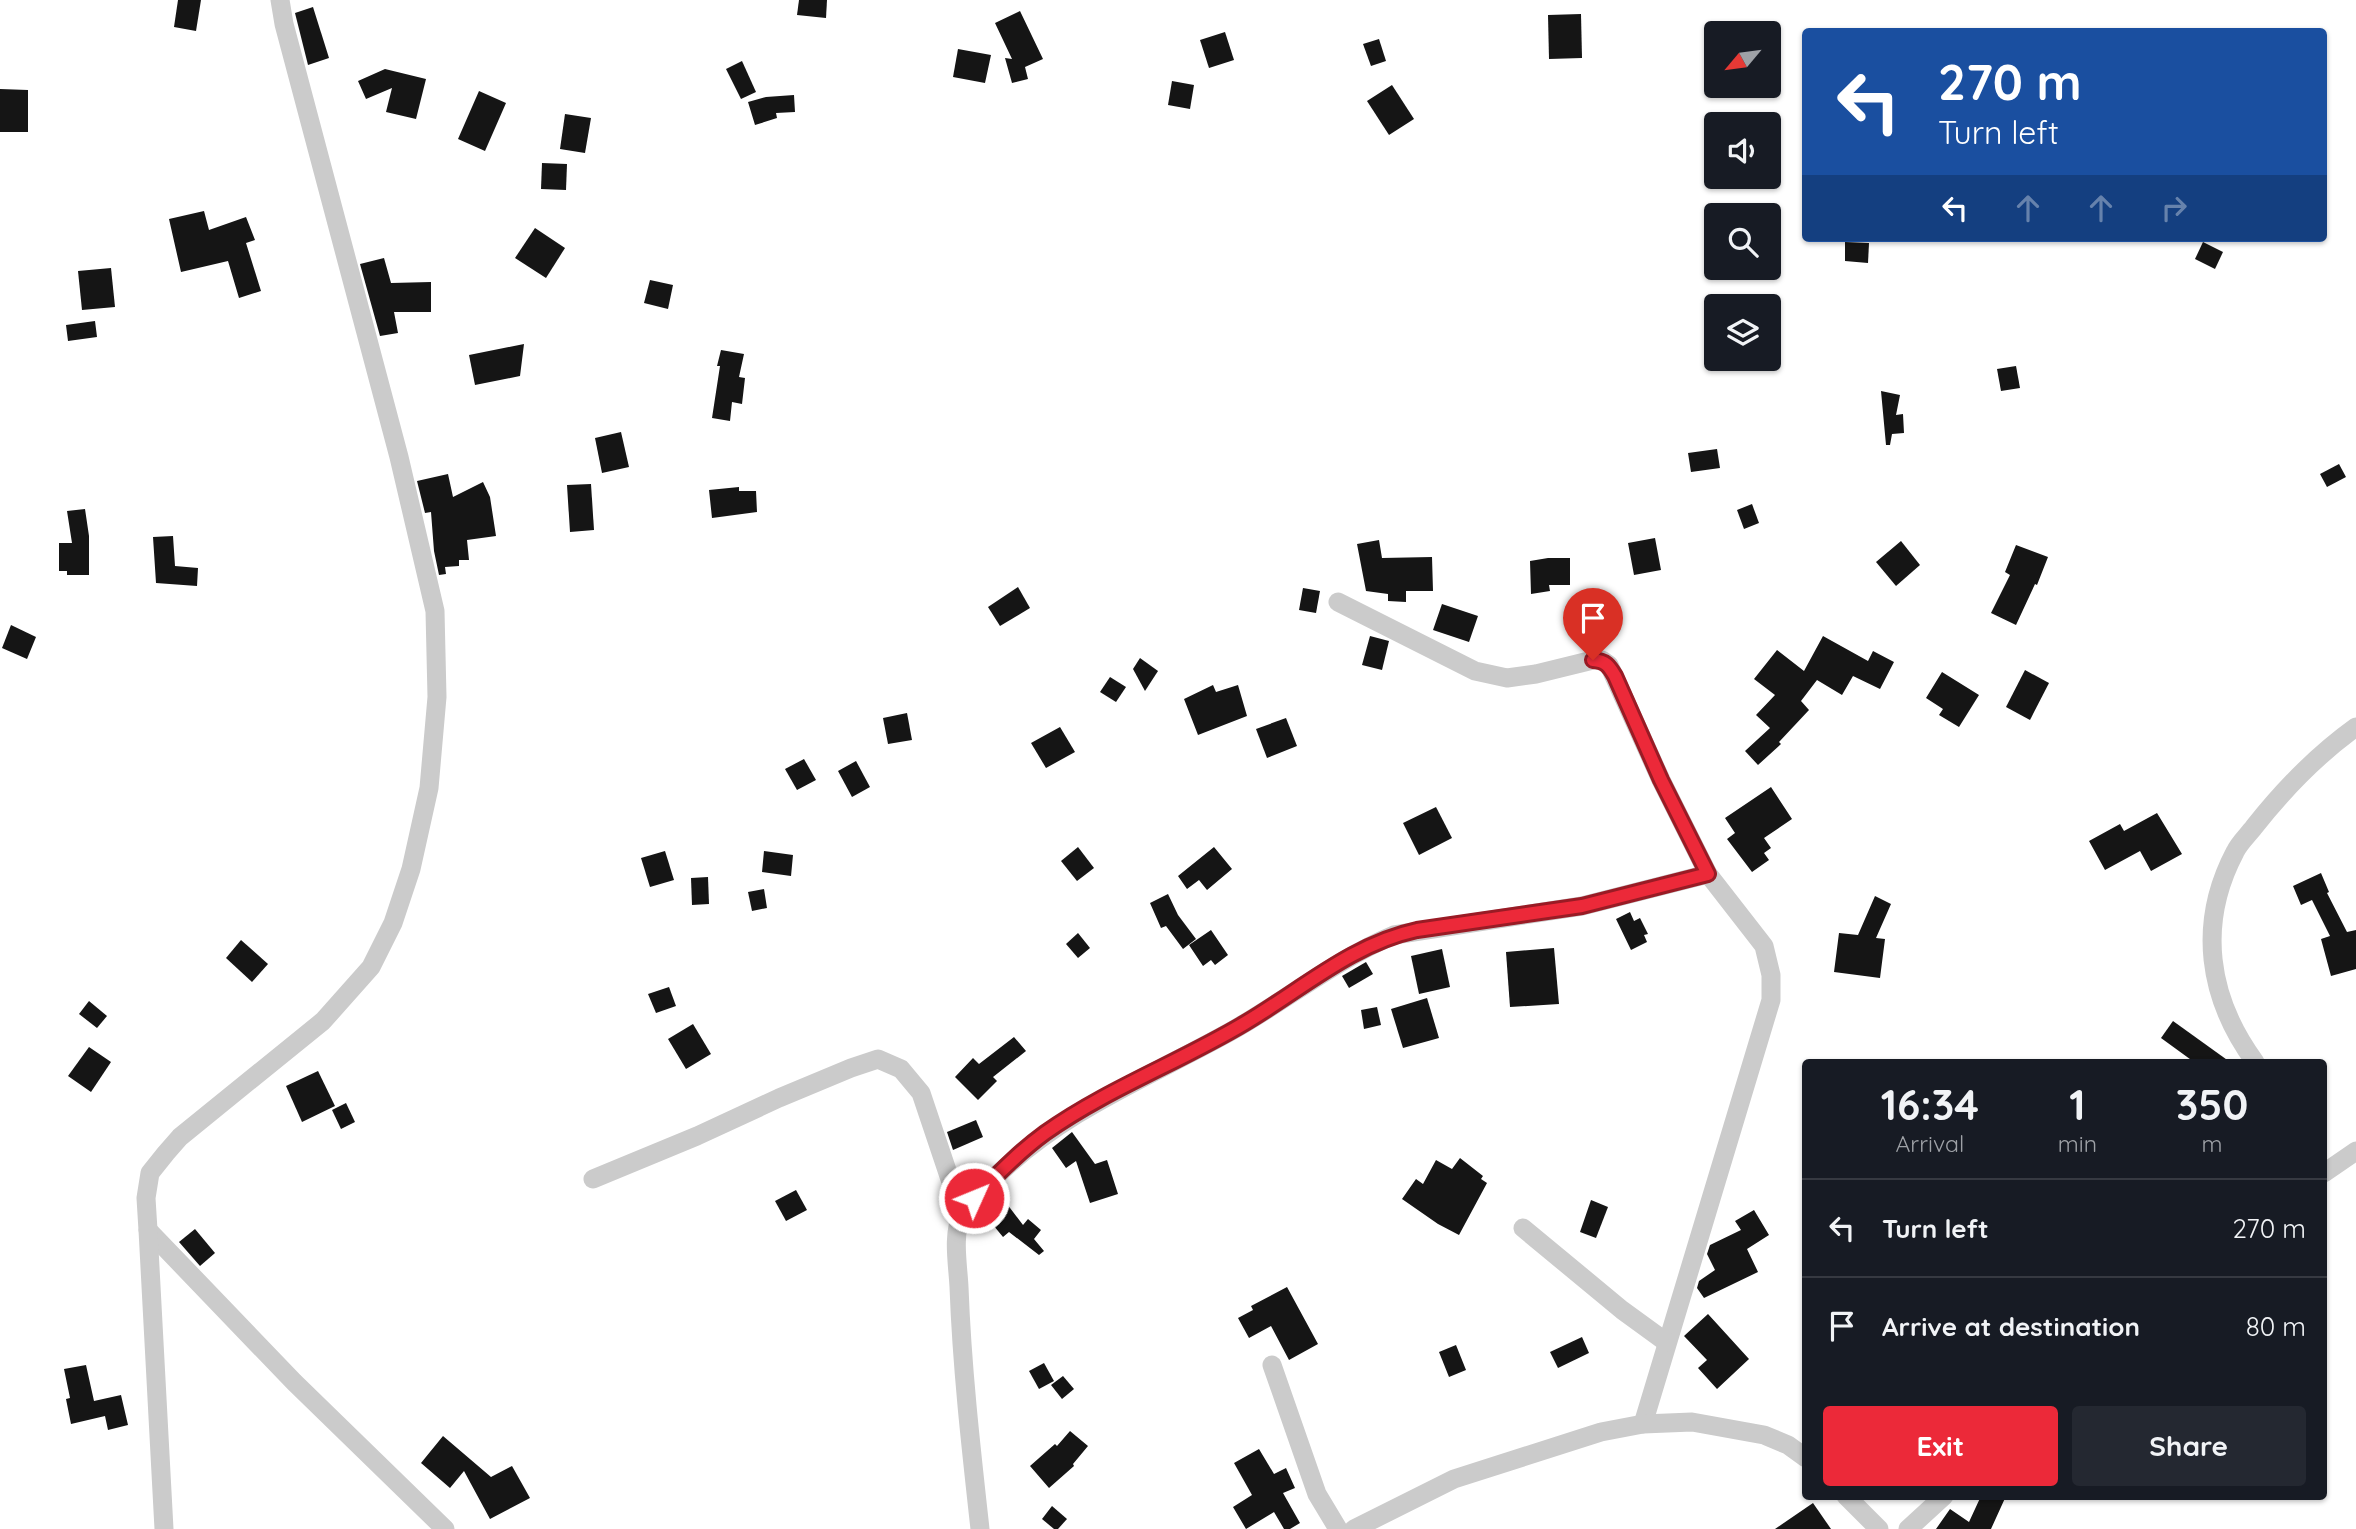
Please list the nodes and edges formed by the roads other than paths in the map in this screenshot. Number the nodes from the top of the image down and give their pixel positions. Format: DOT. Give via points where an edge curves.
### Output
graph roads {
  1 [pos="280,0"];
  2 [pos="1338,602"];
  3 [pos="2356,727"];
  4 [pos="1708,874"];
  5 [pos="2253,1059"];
  6 [pos="2327,1148"];
  7 [pos="2348,1155"];
  8 [pos="2327,1170"];
  9 [pos="593,1179"];
  10 [pos="962,1215"];
  11 [pos="1523,1228"];
  12 [pos="148,1230"];
  13 [pos="1666,1342"];
  14 [pos="1272,1365"];
  15 [pos="1643,1423"];
  16 [pos="1802,1455"];
  17 [pos="1850,1500"];
  18 [pos="1940,1500"];
  19 [pos="164,1529"];
  20 [pos="445,1529"];
  21 [pos="980,1529"];
  22 [pos="1338,1529"];
  23 [pos="1354,1529"];
  24 [pos="1879,1529"];
  25 [pos="1908,1529"];
  1 -- 12 [label="street" via="435,611 437,697 429,788 411,869 393,923 371,967 323,1021 166,1153 150,1173"];
  2 -- 4 [label="street" via="1475,671 1507,678 1593,660 1609,665"];
  3 -- 5 [label="street" via="2324,750 2272,804 2235,851 2215,901 2210,939 2215,977 2229,1019"];
  4 -- 10 [label="street" via="1582,906 1417,930 1369,946 1233,1030 1107,1095 1045,1134 1007,1165"];
  4 -- 13 [label="street" via="1764,946 1771,1000"];
  6 -- 7 [label="street"];
  7 -- 8 [label="street"];
  9 -- 10 [label="street" via="878,1059 901,1069 921,1093"];
  10 -- 21 [label="street" via="957,1237 962,1364"];
  11 -- 13 [label="street"];
  12 -- 19 [label="street"];
  12 -- 20 [label="street" via="294,1382"];
  13 -- 15 [label="street"];
  14 -- 22 [label="street" via="1317,1494"];
  15 -- 16 [label="street" via="1692,1422 1764,1435"];
  15 -- 23 [label="street" via="1454,1479"];
  17 -- 24 [label="street"];
  18 -- 25 [label="street"];
}
